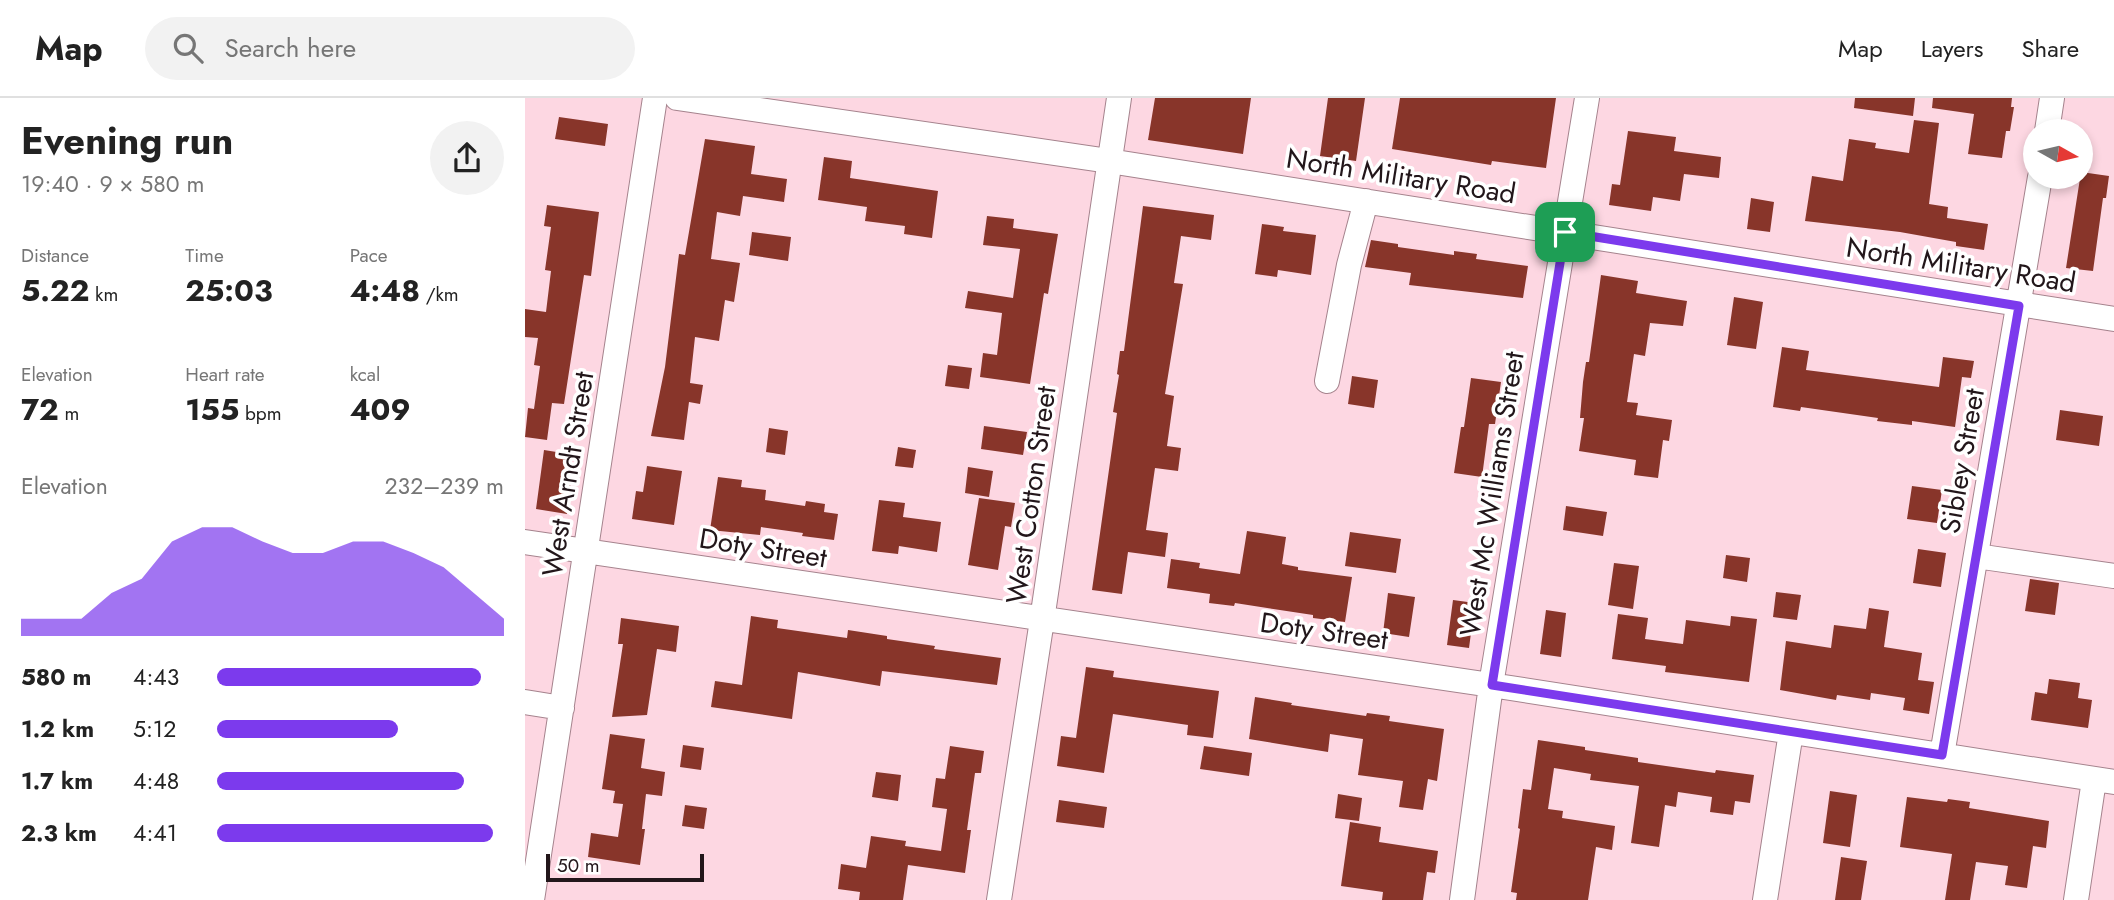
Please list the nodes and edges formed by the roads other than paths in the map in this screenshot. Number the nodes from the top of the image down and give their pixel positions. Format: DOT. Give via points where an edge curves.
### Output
graph roads {
  1 [pos="655,98"];
  2 [pos="677,98"];
  3 [pos="1119,98"];
  4 [pos="1587,98"];
  5 [pos="2052,98"];
  6 [pos="2049,119"];
  7 [pos="1109,161"];
  8 [pos="2038,189"];
  9 [pos="1366,201"];
  10 [pos="1565,232"];
  11 [pos="2019,306"];
  12 [pos="2114,319"];
  13 [pos="1327,380"];
  14 [pos="525,542"];
  15 [pos="586,552"];
  16 [pos="1976,556"];
  17 [pos="2114,576"];
  18 [pos="1042,620"];
  19 [pos="1492,685"];
  20 [pos="525,702"];
  21 [pos="562,708"];
  22 [pos="1791,732"];
  23 [pos="1942,755"];
  24 [pos="2104,781"];
  25 [pos="532,900"];
  26 [pos="999,900"];
  27 [pos="1462,900"];
  28 [pos="1765,900"];
  29 [pos="2076,900"];
  1 -- 15 [label="street, West Arndt Street"];
  2 -- 7 [label="street, North Military Road"];
  3 -- 7 [label="street, West Cotton Street"];
  4 -- 10 [label="street, West Mc Williams Street"];
  5 -- 6 [label="street"];
  7 -- 9 [label="street, North Military Road"];
  7 -- 18 [label="street, West Cotton Street"];
  8 -- 11 [label="street, Sibley Street"];
  9 -- 10 [label="street, North Military Road"];
  9 -- 13 [label="street"];
  10 -- 11 [label="street, North Military Road"];
  10 -- 19 [label="street, West Mc Williams Street"];
  11 -- 12 [label="street, North Military Road"];
  11 -- 16 [label="street, Sibley Street"];
  14 -- 15 [label="street, Doty Street"];
  15 -- 18 [label="street, Doty Street"];
  15 -- 21 [label="street, West Arndt Street"];
  16 -- 17 [label="street"];
  16 -- 23 [label="street, Sibley Street"];
  18 -- 19 [label="street, Doty Street"];
  18 -- 26 [label="street, West Cotton Street"];
  19 -- 22 [label="street, Doty Street"];
  19 -- 27 [label="street, West Mc Williams Street"];
  20 -- 21 [label="street"];
  21 -- 25 [label="street, West Arndt Street"];
  22 -- 23 [label="street, Doty Street"];
  22 -- 28 [label="street"];
  23 -- 24 [label="street, Doty Street"];
  24 -- 29 [label="street"];
}
